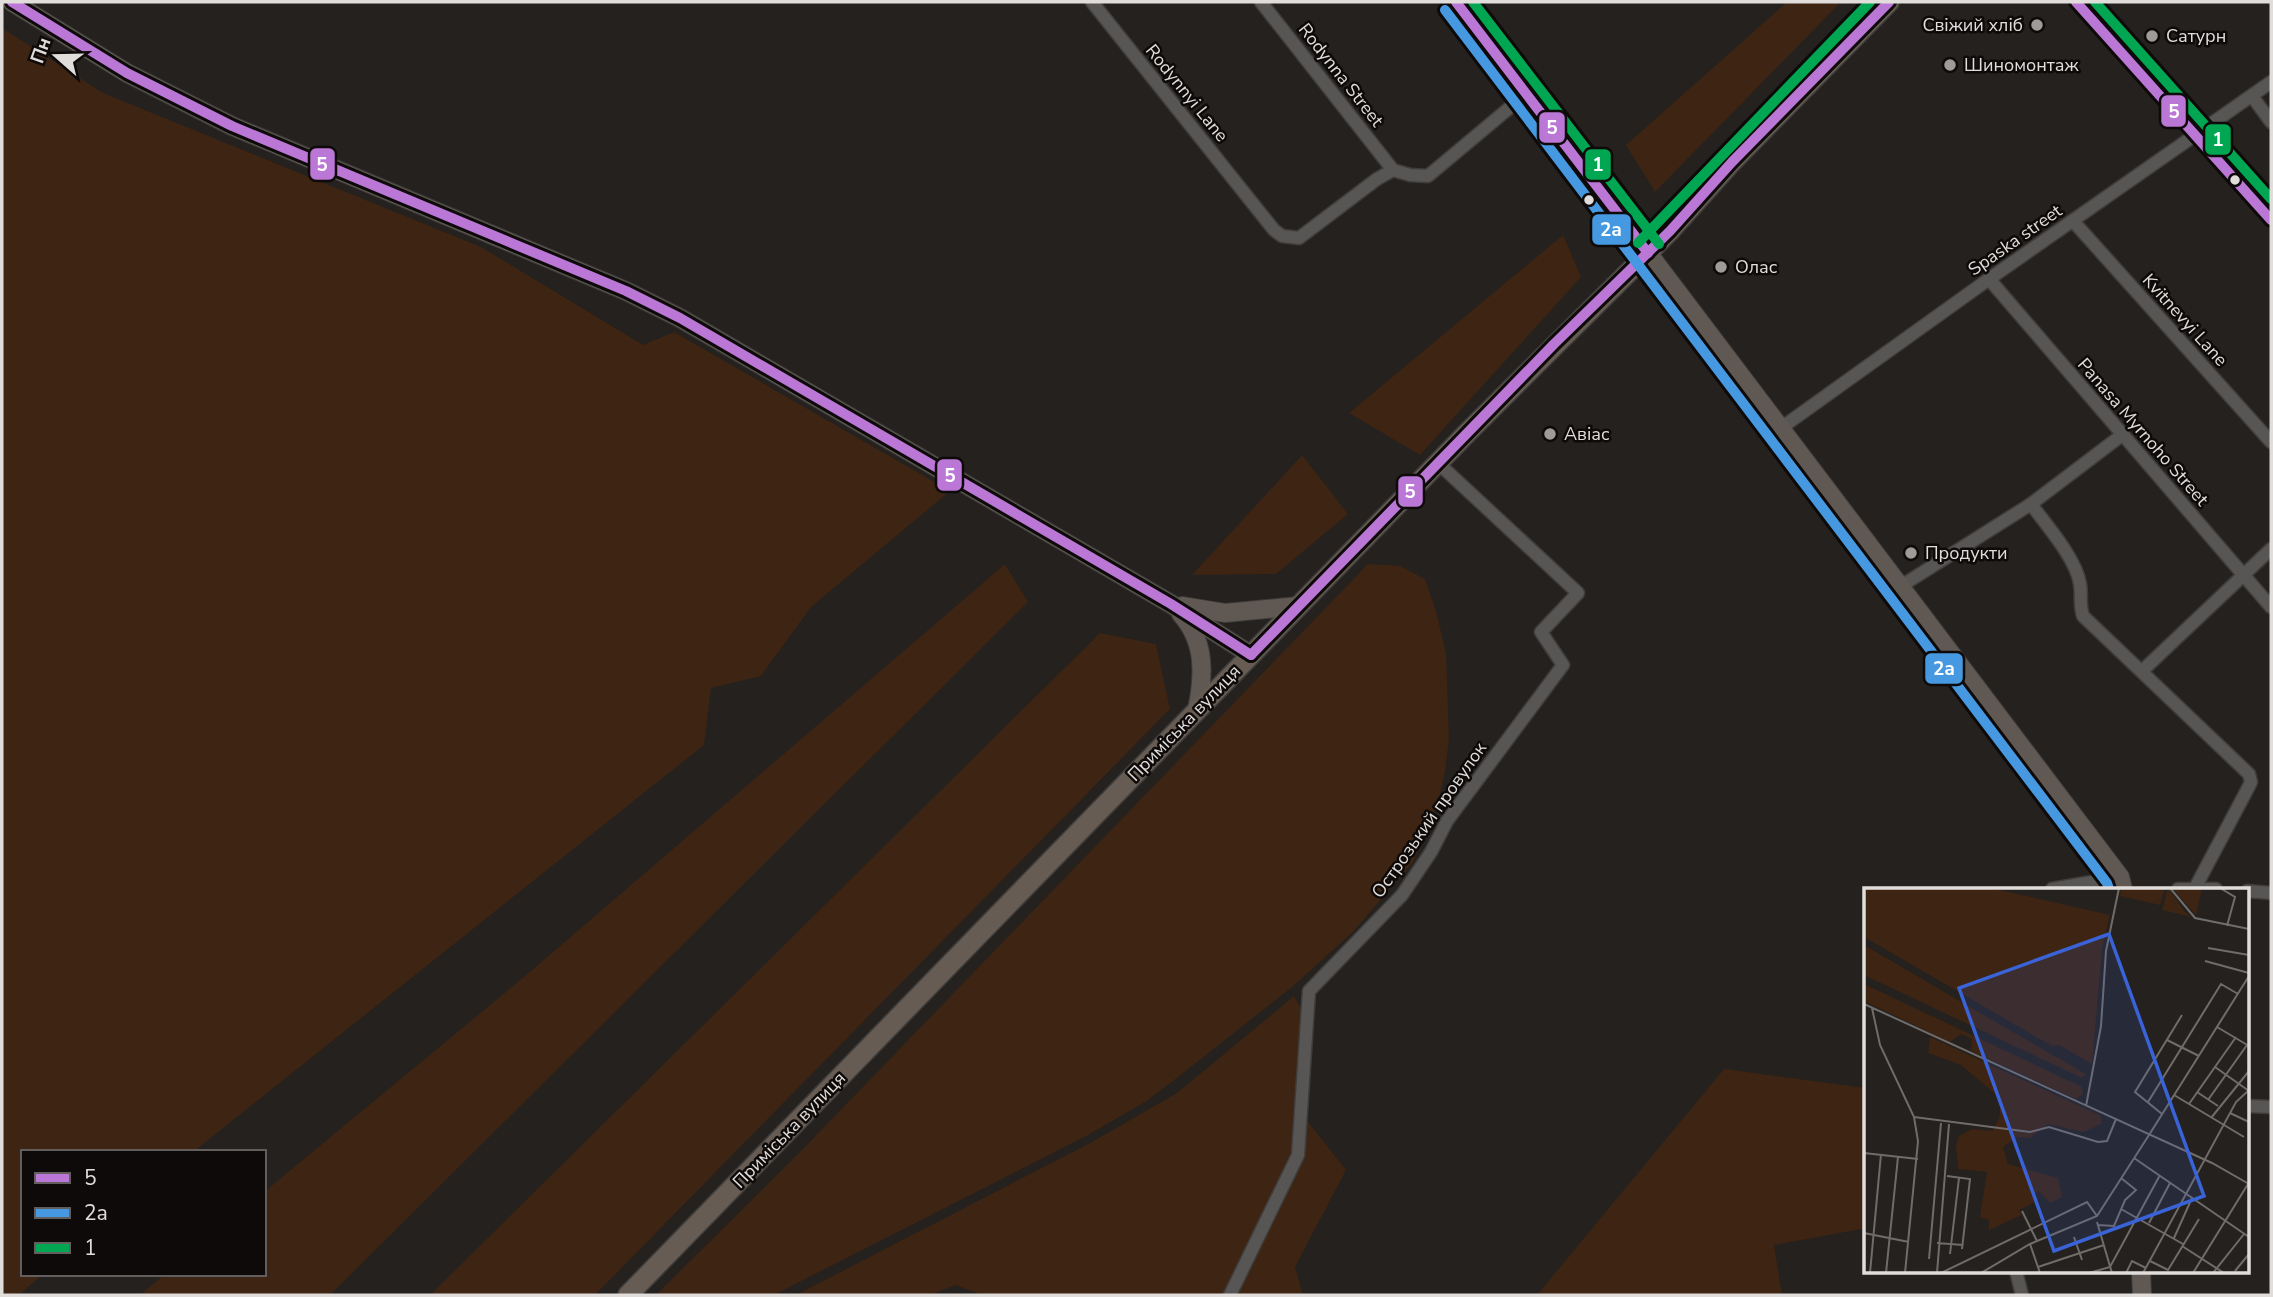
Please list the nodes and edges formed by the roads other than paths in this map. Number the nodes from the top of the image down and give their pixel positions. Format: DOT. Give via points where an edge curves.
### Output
graph roads {
  1 [pos="12,2"];
  2 [pos="1092,2"];
  3 [pos="1261,2"];
  4 [pos="1456,2"];
  5 [pos="1889,2"];
  6 [pos="2076,2"];
  7 [pos="2271,82"];
  8 [pos="1526,94"];
  9 [pos="2252,96"];
  10 [pos="2271,122"];
  11 [pos="2197,136"];
  12 [pos="1393,170"];
  13 [pos="2271,220"];
  14 [pos="2073,221"];
  15 [pos="1648,253"];
  16 [pos="1989,279"];
  17 [pos="1781,428"];
  18 [pos="2122,435"];
  19 [pos="2271,442"];
  20 [pos="1438,463"];
  21 [pos="2031,504"];
  22 [pos="2271,549"];
  23 [pos="2242,575"];
  24 [pos="1901,586"];
  25 [pos="1171,604"];
  26 [pos="1299,606"];
  27 [pos="2271,607"];
  28 [pos="1251,654"];
  29 [pos="2142,671"];
  30 [pos="1197,710"];
  31 [pos="2122,883"];
  32 [pos="2064,888"];
  33 [pos="2195,888"];
  34 [pos="2248,891"];
  35 [pos="2271,893"];
  36 [pos="2248,1106"];
  37 [pos="2271,1107"];
  38 [pos="2016,1272"];
  39 [pos="2141,1272"];
  40 [pos="628,1295"];
  41 [pos="1230,1295"];
  42 [pos="2022,1295"];
  43 [pos="2142,1295"];
  1 -- 25 [label="main road" via="127,73 232,125 680,318"];
  2 -- 12 [label="street, Rodynnyi Lane" via="1282,236 1298,238"];
  3 -- 12 [label="street, Rodynna Street"];
  4 -- 8 [label="street"];
  5 -- 15 [label="main road, Приміська вулиця"];
  6 -- 11 [label="street"];
  7 -- 9 [label="street, Spaska street"];
  8 -- 12 [label="street" via="1429,176"];
  8 -- 15 [label="street"];
  9 -- 10 [label="street"];
  9 -- 11 [label="street, Spaska street"];
  11 -- 13 [label="street"];
  11 -- 14 [label="street, Spaska street"];
  14 -- 16 [label="street, Spaska street"];
  14 -- 19 [label="street, Kvitnevyi Lane"];
  15 -- 17 [label="main road"];
  15 -- 20 [label="main road, Приміська вулиця"];
  16 -- 17 [label="street, Spaska street"];
  16 -- 18 [label="street, Panasa Myrnoho Street"];
  17 -- 24 [label="main road"];
  18 -- 21 [label="street"];
  18 -- 23 [label="street, Panasa Myrnoho Street"];
  20 -- 26 [label="main road, Приміська вулиця"];
  20 -- 41 [label="street, Острозький провулок" via="1578,593 1541,632 1563,665 1447,821 1402,895 1309,991 1298,1155"];
  21 -- 24 [label="street"];
  21 -- 29 [label="street" via="2073,564 2083,616"];
  22 -- 23 [label="street"];
  23 -- 27 [label="street, Panasa Myrnoho Street"];
  23 -- 29 [label="street"];
  24 -- 31 [label="main road"];
  25 -- 26 [label="main road" via="1225,613"];
  25 -- 28 [label="main road"];
  25 -- 30 [label="main road" via="1193,630 1202,657"];
  26 -- 28 [label="main road, Приміська вулиця"];
  28 -- 30 [label="main road, Приміська вулиця"];
  29 -- 33 [label="street" via="2249,774 2251,782"];
  30 -- 40 [label="main road, Приміська вулиця"];
  31 -- 32 [label="street"];
  34 -- 35 [label="street"];
  36 -- 37 [label="street"];
  38 -- 42 [label="street"];
  39 -- 43 [label="main road"];
}
